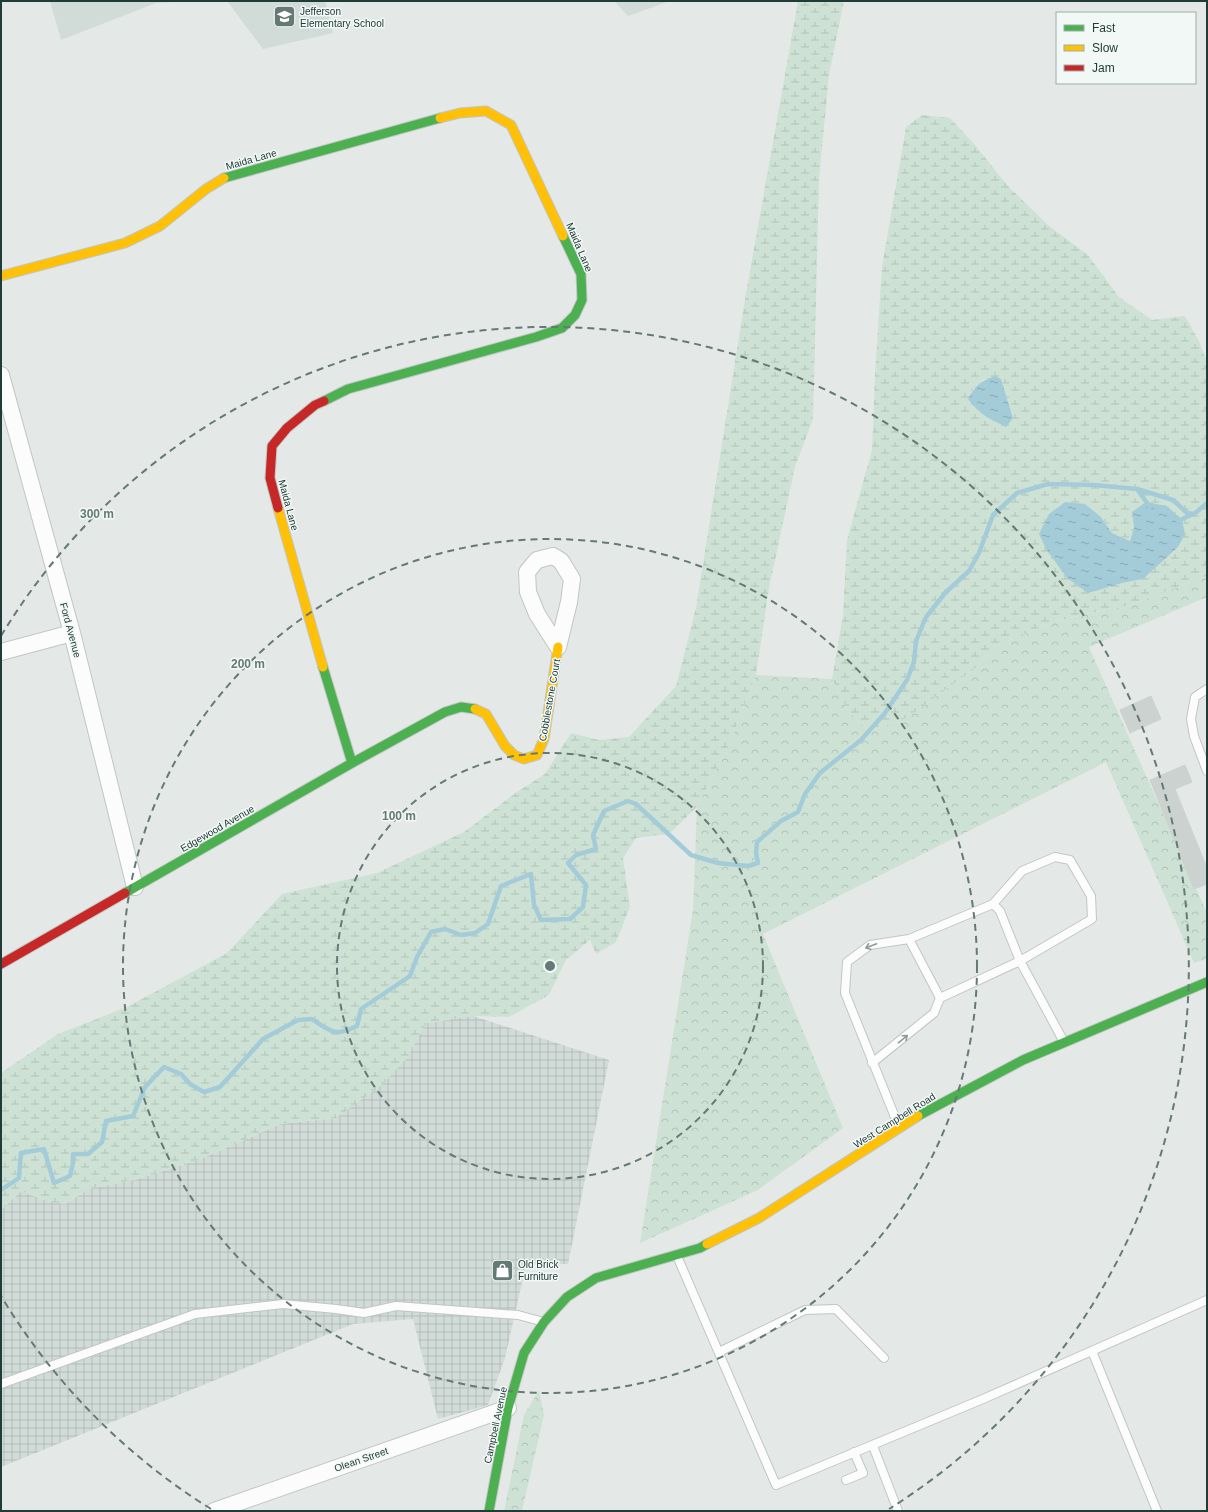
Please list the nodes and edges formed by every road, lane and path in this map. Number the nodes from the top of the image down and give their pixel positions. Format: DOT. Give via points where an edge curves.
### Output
graph roads {
  1 [pos="1,276"];
  2 [pos="1,375"];
  3 [pos="72,633"];
  4 [pos="558,647"];
  5 [pos="1,652"];
  6 [pos="1207,690"];
  7 [pos="445,712"];
  8 [pos="352,763"];
  9 [pos="1207,772"];
  10 [pos="135,887"];
  11 [pos="993,904"];
  12 [pos="909,939"];
  13 [pos="1020,960"];
  14 [pos="1,964"];
  15 [pos="1207,982"];
  16 [pos="940,998"];
  17 [pos="1064,1043"];
  18 [pos="872,1063"];
  19 [pos="899,1128"];
  20 [pos="677,1255"];
  21 [pos="596,1278"];
  22 [pos="1207,1300"];
  23 [pos="544,1322"];
  24 [pos="1092,1351"];
  25 [pos="719,1352"];
  26 [pos="884,1358"];
  27 [pos="1,1384"];
  28 [pos="508,1408"];
  29 [pos="873,1446"];
  30 [pos="854,1452"];
  31 [pos="846,1480"];
  32 [pos="214,1511"];
  33 [pos="489,1511"];
  34 [pos="898,1511"];
  35 [pos="1157,1511"];
  1 -- 8 [label="street, Maida Lane" via="125,243 160,226 206,189 228,176 460,113 486,111 511,125 581,274 582,300 575,315 562,328 536,337 348,389 314,405 287,428 272,446 270,478"];
  2 -- 3 [label="street, Ford Avenue"];
  3 -- 5 [label="street"];
  3 -- 10 [label="street, Ford Avenue"];
  4 -- 4 [label="street, Cobblestone Court" via="572,580 561,561 553,556 537,560 527,572 528,592 537,614"];
  4 -- 7 [label="street, Cobblestone Court" via="544,739 537,755 524,759 514,755 505,746 486,714 461,707"];
  6 -- 9 [label="lane" via="1195,697 1191,719 1194,736"];
  7 -- 8 [label="street, Edgewood Avenue"];
  8 -- 10 [label="street, Edgewood Avenue"];
  10 -- 14 [label="street, Edgewood Avenue"];
  11 -- 12 [label="lane"];
  11 -- 13 [label="lane" via="1000,911"];
  11 -- 13 [label="lane" via="1022,871 1055,857 1070,860 1091,896 1092,919"];
  12 -- 16 [label="lane"];
  12 -- 18 [label="lane, one-way" via="870,945 847,962 845,993"];
  13 -- 16 [label="lane"];
  13 -- 17 [label="lane"];
  15 -- 17 [label="street, West Campbell Road"];
  18 -- 16 [label="lane, one-way" via="934,1013"];
  17 -- 19 [label="street, West Campbell Road" via="1024,1060"];
  18 -- 19 [label="lane"];
  19 -- 20 [label="street, West Campbell Road" via="759,1218 700,1248"];
  20 -- 21 [label="street, West Campbell Road"];
  20 -- 25 [label="lane"];
  21 -- 23 [label="street, Campbell Avenue" via="567,1298"];
  22 -- 24 [label="lane"];
  23 -- 27 [label="lane" via="518,1315 396,1306 364,1314 283,1304 195,1314"];
  23 -- 28 [label="street, Campbell Avenue" via="524,1353"];
  24 -- 29 [label="lane"];
  24 -- 35 [label="lane"];
  25 -- 26 [label="lane" via="805,1310 836,1309"];
  25 -- 30 [label="lane" via="776,1485"];
  28 -- 32 [label="street, Olean Street"];
  28 -- 33 [label="street, Campbell Avenue"];
  29 -- 30 [label="lane"];
  29 -- 34 [label="lane"];
  30 -- 31 [label="lane" via="863,1473"];
}
